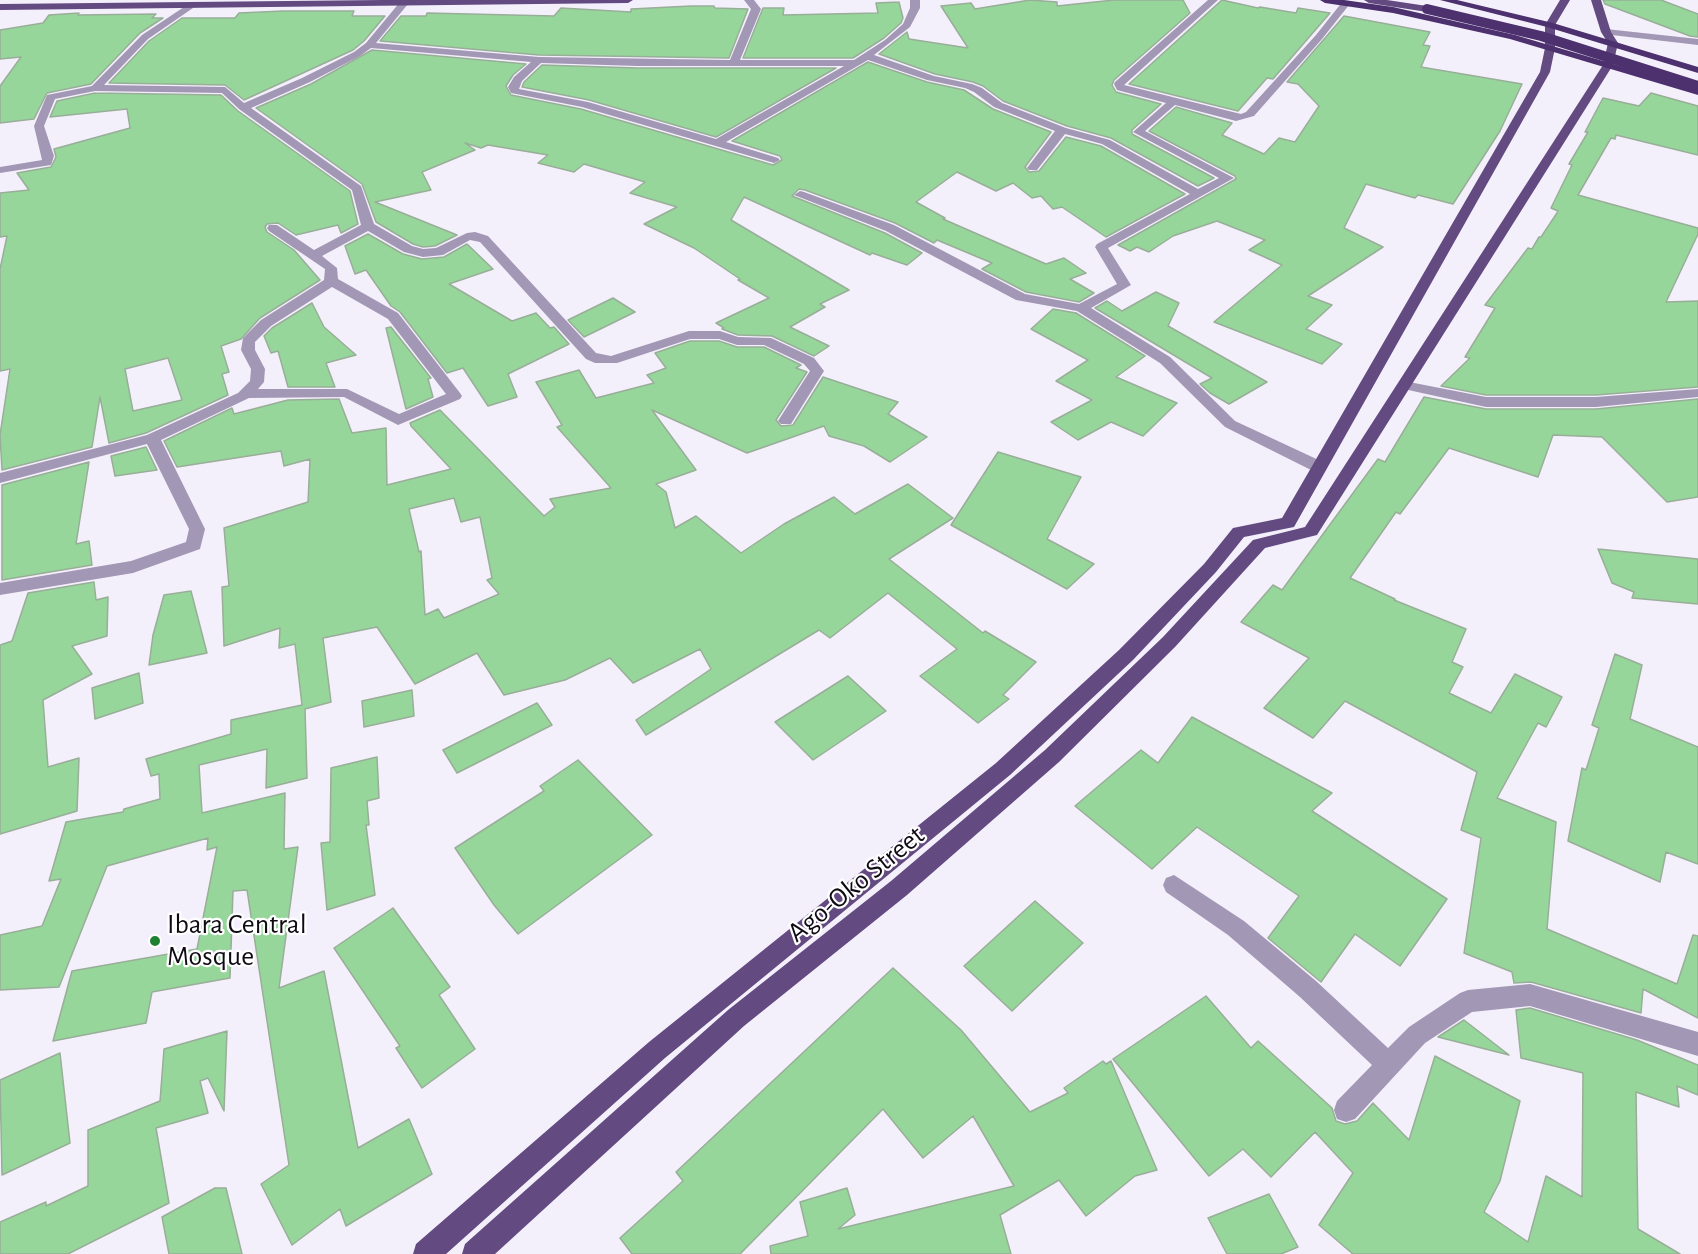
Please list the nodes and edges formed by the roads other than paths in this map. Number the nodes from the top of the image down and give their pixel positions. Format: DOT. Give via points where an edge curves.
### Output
graph roads {
  1 [pos="80,0"];
  2 [pos="94,0"];
  3 [pos="628,0"];
  4 [pos="749,0"];
  5 [pos="915,0"];
  6 [pos="1213,0"];
  7 [pos="1325,0"];
  8 [pos="1369,0"];
  9 [pos="1410,0"];
  10 [pos="1445,0"];
  11 [pos="1564,0"];
  12 [pos="1596,0"];
  13 [pos="1346,3"];
  14 [pos="403,4"];
  15 [pos="190,6"];
  16 [pos="1427,6"];
  17 [pos="0,7"];
  18 [pos="1550,25"];
  19 [pos="1609,38"];
  20 [pos="1698,42"];
  21 [pos="369,45"];
  22 [pos="1550,48"];
  23 [pos="867,56"];
  24 [pos="539,60"];
  25 [pos="734,62"];
  26 [pos="856,63"];
  27 [pos="1608,65"];
  28 [pos="1698,70"];
  29 [pos="1698,78"];
  30 [pos="1698,86"];
  31 [pos="95,88"];
  32 [pos="1698,92"];
  33 [pos="1173,102"];
  34 [pos="243,107"];
  35 [pos="1062,130"];
  36 [pos="717,143"];
  37 [pos="774,160"];
  38 [pos="1033,168"];
  39 [pos="0,170"];
  40 [pos="1198,194"];
  41 [pos="800,195"];
  42 [pos="368,226"];
  43 [pos="273,228"];
  44 [pos="313,256"];
  45 [pos="331,281"];
  46 [pos="1081,308"];
  47 [pos="1404,385"];
  48 [pos="1698,393"];
  49 [pos="245,394"];
  50 [pos="786,421"];
  51 [pos="152,438"];
  52 [pos="1319,467"];
  53 [pos="0,478"];
  54 [pos="0,589"];
  55 [pos="1174,885"];
  56 [pos="1698,1044"];
  57 [pos="1389,1065"];
  58 [pos="1346,1110"];
  59 [pos="426,1254"];
  60 [pos="475,1254"];
  1 -- 2 [label="main road"];
  3 -- 14 [label="main road"];
  4 -- 25 [label="street" via="756,9"];
  5 -- 23 [label="street" via="907,25"];
  6 -- 33 [label="street" via="1119,84 1124,89"];
  7 -- 13 [label="highway"];
  8 -- 16 [label="main road"];
  9 -- 16 [label="main road"];
  10 -- 18 [label="highway"];
  11 -- 18 [label="main road"];
  12 -- 19 [label="main road"];
  13 -- 22 [label="highway" via="1436,18"];
  13 -- 33 [label="street" via="1250,114 1236,118"];
  14 -- 15 [label="main road"];
  14 -- 21 [label="street"];
  15 -- 17 [label="main road"];
  15 -- 31 [label="street" via="145,37"];
  16 -- 29 [label="highway" via="1514,21"];
  16 -- 30 [label="highway, bridge" via="1541,36"];
  18 -- 19 [label="highway"];
  18 -- 22 [label="main road"];
  19 -- 20 [label="street"];
  19 -- 27 [label="main road"];
  19 -- 28 [label="highway"];
  21 -- 24 [label="street"];
  21 -- 34 [label="street" via="306,81"];
  22 -- 27 [label="highway"];
  22 -- 52 [label="main road" via="1545,72"];
  23 -- 26 [label="street"];
  23 -- 35 [label="street" via="968,86 998,105"];
  24 -- 25 [label="street"];
  24 -- 36 [label="street" via="518,79 514,90 584,104"];
  25 -- 26 [label="street"];
  26 -- 36 [label="street"];
  27 -- 32 [label="highway"];
  27 -- 47 [label="main road"];
  31 -- 34 [label="street" via="225,90"];
  31 -- 39 [label="street" via="51,97 39,126 47,163"];
  33 -- 40 [label="street" via="1138,132 1228,178"];
  34 -- 42 [label="street" via="357,188"];
  35 -- 38 [label="street"];
  35 -- 40 [label="street" via="1106,142"];
  36 -- 37 [label="street"];
  40 -- 46 [label="street" via="1101,247 1124,285"];
  41 -- 46 [label="street" via="890,228 1021,297"];
  42 -- 44 [label="street"];
  42 -- 50 [label="street" via="408,249 423,253 439,252 467,237 484,239 591,356 600,360 622,357 689,335 720,335 737,341 766,341 809,361 817,372"];
  43 -- 44 [label="street"];
  44 -- 45 [label="street" via="331,268"];
  45 -- 49 [label="street" via="266,322 248,340 248,350 258,369 257,382"];
  45 -- 49 [label="street" via="393,316 456,396 398,420 346,393"];
  46 -- 52 [label="street" via="1165,360 1230,424"];
  47 -- 48 [label="street" via="1486,402 1596,402"];
  47 -- 60 [label="main road, Ago-Oko Street" via="1311,531 1259,543 1169,642 1052,756 899,888 736,1018"];
  49 -- 51 [label="street"];
  51 -- 53 [label="street"];
  51 -- 54 [label="street" via="197,529 194,544 133,567"];
  52 -- 59 [label="main road" via="1288,523 1239,532 1126,655 1004,769 657,1050"];
  55 -- 57 [label="street" via="1236,928"];
  56 -- 57 [label="street" via="1530,995 1468,1001 1417,1035"];
  57 -- 58 [label="street"];
}
